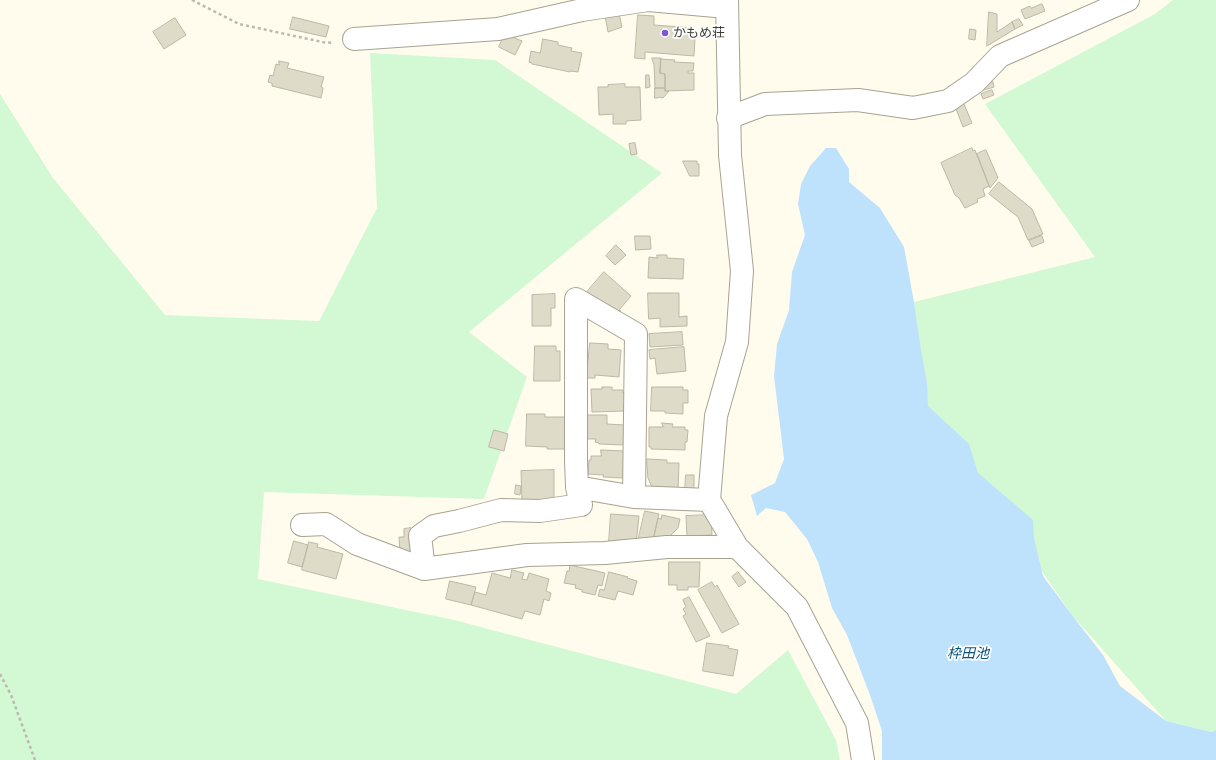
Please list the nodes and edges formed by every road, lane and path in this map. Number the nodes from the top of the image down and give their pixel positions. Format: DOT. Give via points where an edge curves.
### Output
graph roads {
  1 [pos="192,0"];
  2 [pos="1128,0"];
  3 [pos="727,4"];
  4 [pos="354,39"];
  5 [pos="728,118"];
  6 [pos="577,487"];
  7 [pos="634,497"];
  8 [pos="709,500"];
  9 [pos="302,525"];
  10 [pos="737,547"];
  11 [pos="424,569"];
  12 [pos="0,674"];
  13 [pos="35,760"];
  14 [pos="863,760"];
  1 -- 4 [label="path" via="239,24 327,43"];
  2 -- 5 [label="street" via="1000,56 974,83 948,101 913,108 858,100 764,104"];
  3 -- 4 [label="street" via="648,0 582,10 498,29"];
  3 -- 5 [label="street"];
  5 -- 8 [label="street" via="742,271 737,342 716,416"];
  6 -- 7 [label="street"];
  6 -- 7 [label="street" via="576,299 636,334"];
  6 -- 11 [label="street" via="580,505 540,511 501,510 434,526 420,536"];
  7 -- 8 [label="street"];
  8 -- 10 [label="street"];
  9 -- 11 [label="street" via="326,524 357,544"];
  10 -- 11 [label="street" via="667,547 605,553 527,555"];
  10 -- 14 [label="street" via="797,607 857,723"];
  12 -- 13 [label="path" via="11,695"];
}
